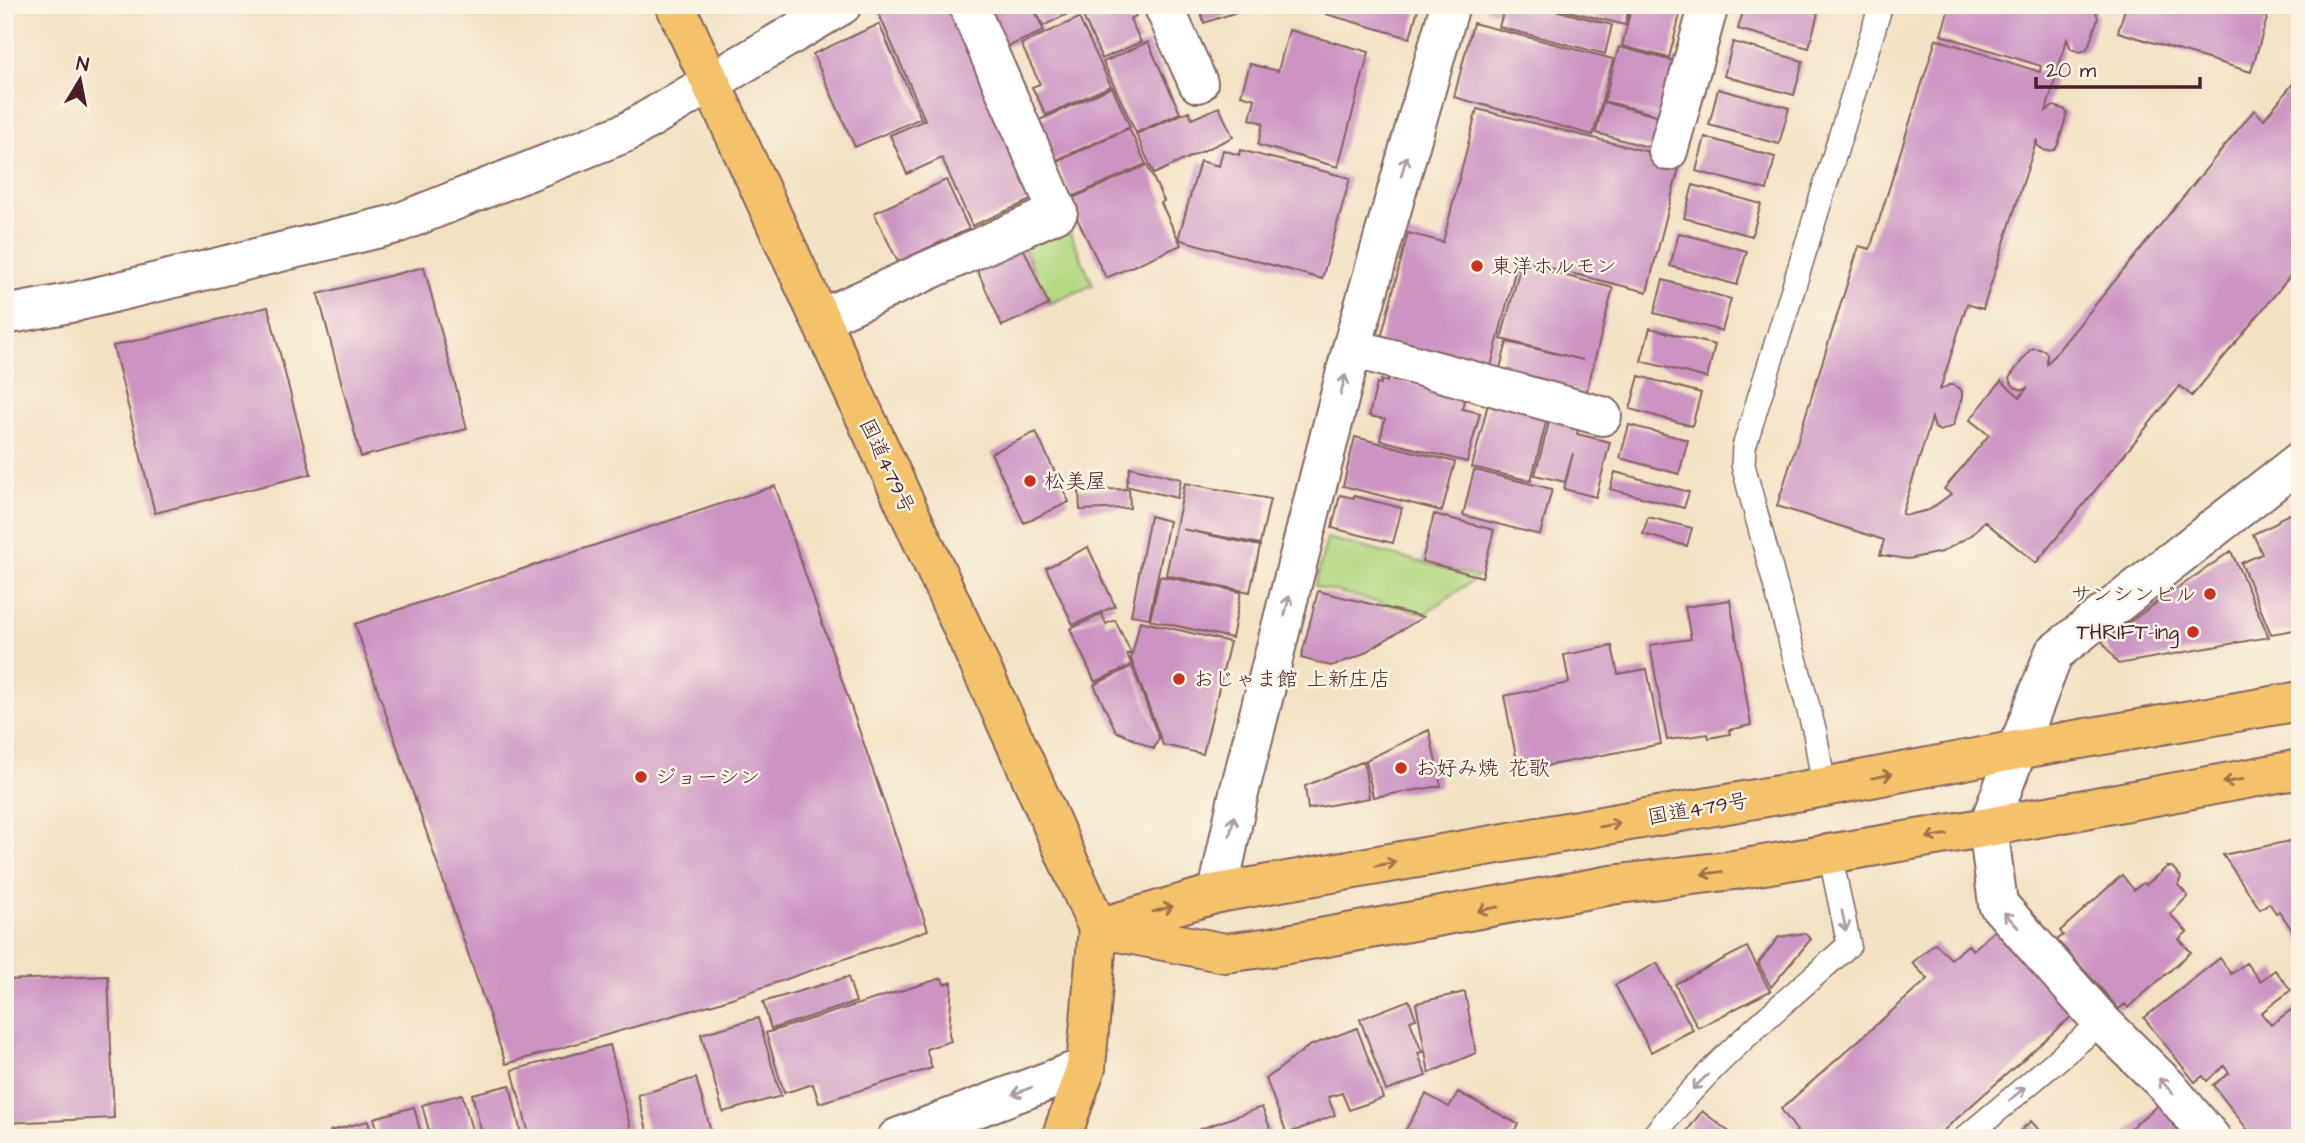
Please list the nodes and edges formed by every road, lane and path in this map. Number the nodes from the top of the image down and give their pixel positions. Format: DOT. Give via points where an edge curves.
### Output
graph roads {
  1 [pos="676,5"];
  2 [pos="842,5"];
  3 [pos="968,5"];
  4 [pos="1163,5"];
  5 [pos="1450,5"];
  6 [pos="1709,5"];
  7 [pos="1881,5"];
  8 [pos="711,82"];
  9 [pos="1198,83"];
  10 [pos="1668,151"];
  11 [pos="5,315"];
  12 [pos="820,319"];
  13 [pos="1353,348"];
  14 [pos="1602,416"];
  15 [pos="2300,461"];
  16 [pos="2300,701"];
  17 [pos="2017,750"];
  18 [pos="2300,769"];
  19 [pos="1824,788"];
  20 [pos="1987,827"];
  21 [pos="1830,854"];
  22 [pos="1218,893"];
  23 [pos="1098,928"];
  24 [pos="2102,1022"];
  25 [pos="1086,1067"];
  26 [pos="897,1138"];
  27 [pos="1061,1138"];
  28 [pos="1652,1138"];
  29 [pos="1965,1138"];
  30 [pos="2211,1138"];
  1 -- 8 [label="main road, 国道479号"];
  2 -- 8 [label="street"];
  3 -- 12 [label="street" via="1058,212"];
  4 -- 9 [label="street"];
  13 -- 5 [label="street, one-way"];
  6 -- 10 [label="street"];
  7 -- 19 [label="lane" via="1744,447 1743,465 1815,733"];
  8 -- 11 [label="street" via="627,132 396,224"];
  8 -- 12 [label="main road, 国道479号"];
  12 -- 23 [label="main road, 国道479号"];
  13 -- 14 [label="street"];
  22 -- 13 [label="street, one-way" via="1238,797"];
  15 -- 17 [label="street" via="2054,653"];
  16 -- 17 [label="main road, 国道479号"];
  19 -- 17 [label="main road, 国道479号, one-way"];
  17 -- 20 [label="street"];
  18 -- 20 [label="main road, one-way"];
  22 -- 19 [label="main road, 国道479号, one-way"];
  20 -- 21 [label="main road, one-way"];
  24 -- 20 [label="street, one-way" via="1998,904"];
  21 -- 23 [label="main road, one-way" via="1611,886 1225,953"];
  21 -- 28 [label="lane, one-way" via="1849,945 1678,1104"];
  23 -- 22 [label="main road, 国道479号, one-way"];
  23 -- 25 [label="main road"];
  29 -- 24 [label="lane, one-way"];
  30 -- 24 [label="street, one-way"];
  25 -- 26 [label="street, one-way"];
  25 -- 27 [label="main road"];
}
